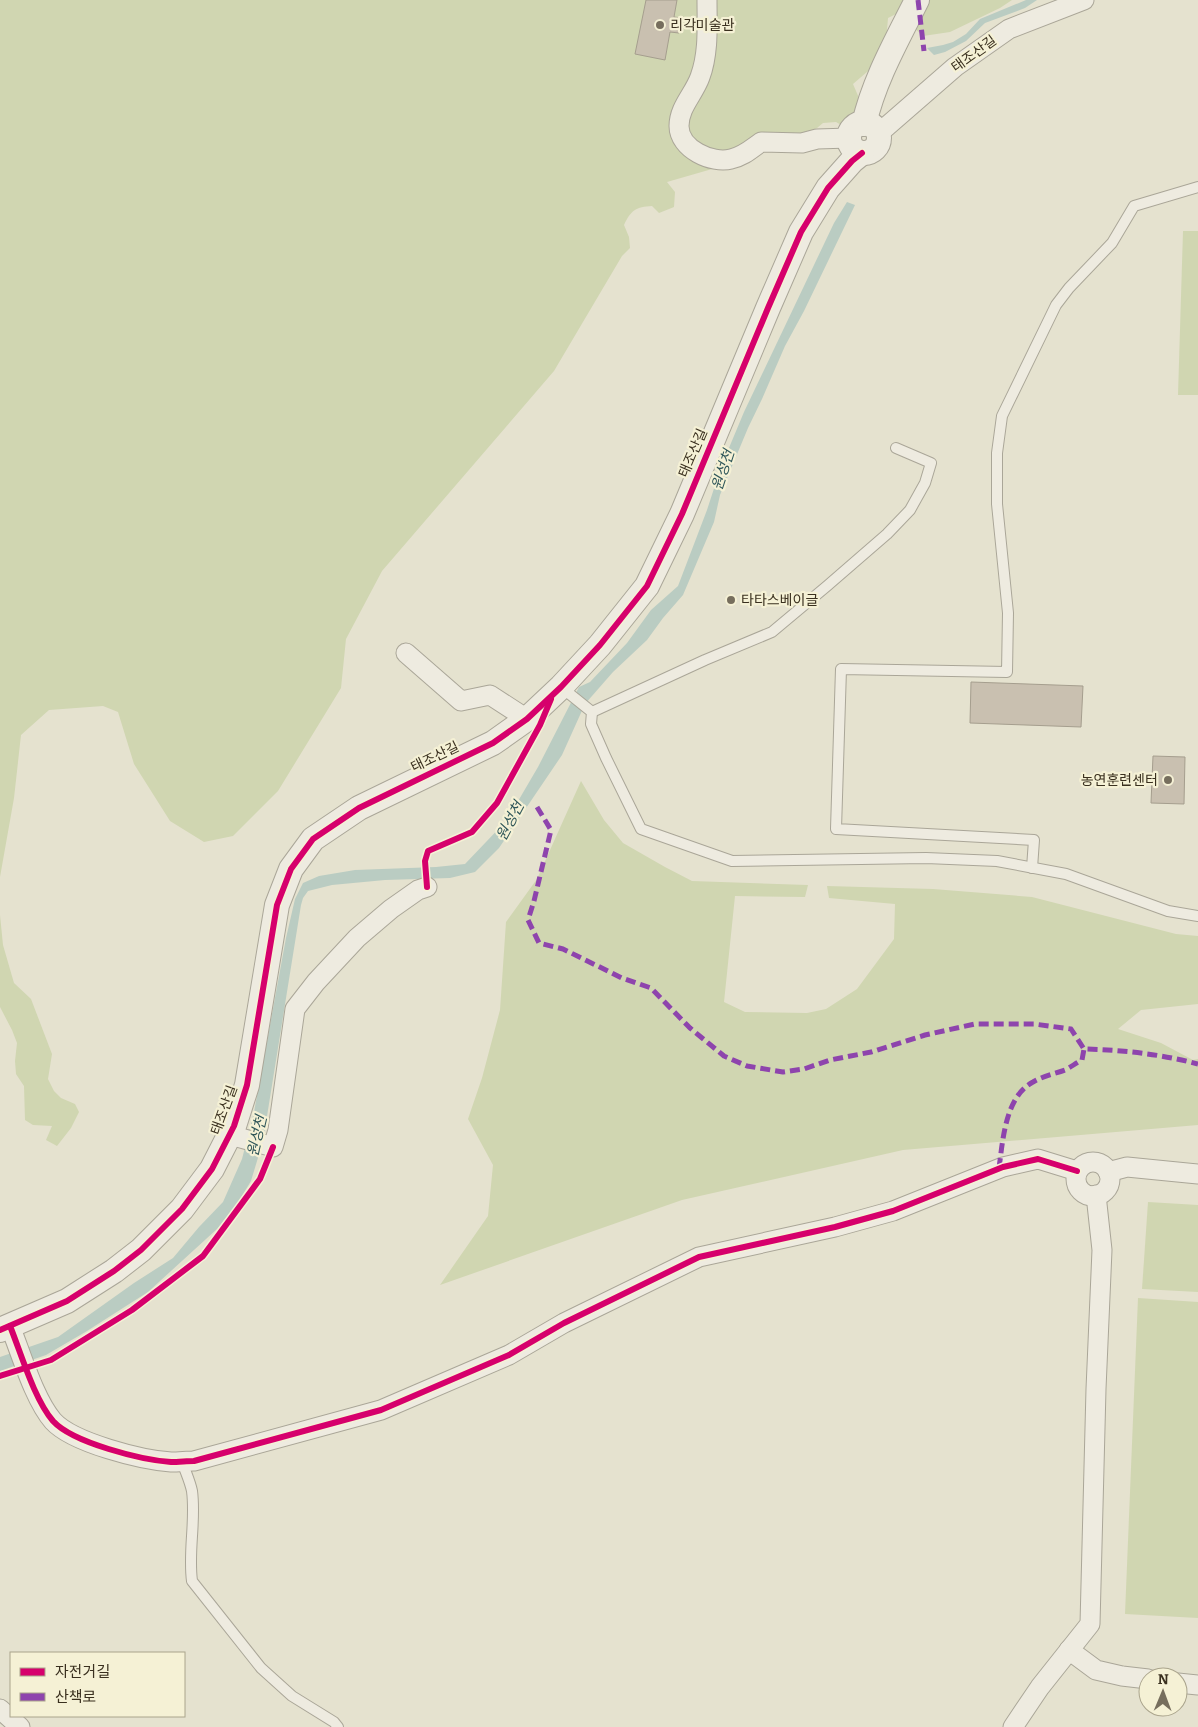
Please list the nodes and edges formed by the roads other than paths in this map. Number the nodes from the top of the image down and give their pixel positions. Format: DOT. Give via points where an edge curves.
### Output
graph roads {
  1 [pos="707,0"];
  2 [pos="917,0"];
  3 [pos="1084,0"];
  4 [pos="863,137"];
  5 [pos="1198,187"];
  6 [pos="896,448"];
  7 [pos="406,652"];
  8 [pos="564,691"];
  9 [pos="589,710"];
  10 [pos="527,719"];
  11 [pos="1032,868"];
  12 [pos="427,887"];
  13 [pos="1198,916"];
  14 [pos="236,1136"];
  15 [pos="1078,1171"];
  16 [pos="1108,1172"];
  17 [pos="1198,1174"];
  18 [pos="1096,1195"];
  19 [pos="9,1334"];
  20 [pos="182,1462"];
  21 [pos="1069,1650"];
  22 [pos="1138,1678"];
  23 [pos="0,1709"];
  24 [pos="20,1727"];
  25 [pos="338,1727"];
  26 [pos="1013,1727"];
  1 -- 4 [label="street" via="701,76 682,110 679,127 691,148 716,160 730,160 748,154 761,142 802,143 817,139"];
  2 -- 4 [label="street" via="869,99"];
  3 -- 4 [label="street, 태조산길" via="1009,30 955,66"];
  4 -- 8 [label="street, 태조산길" via="852,161 828,188 801,232 682,514 646,586"];
  5 -- 11 [label="lane" via="1134,206 1112,243 1056,305 1002,416 997,452 996,504 1008,613 1007,672 841,669 836,829 1034,840"];
  6 -- 9 [label="lane" via="931,463 924,483 910,510 828,586 772,632"];
  7 -- 10 [label="street" via="461,701 490,695"];
  8 -- 9 [label="lane"];
  8 -- 10 [label="street, 태조산길"];
  9 -- 11 [label="lane" via="591,724 641,829 732,861 926,858 996,861"];
  10 -- 14 [label="street, 태조산길" via="493,743 359,808 314,839 291,869 277,905"];
  11 -- 13 [label="lane" via="1066,874 1168,911"];
  12 -- 14 [label="street" via="391,909 357,938 295,1009 273,1147"];
  14 -- 19 [label="street, 태조산길" via="182,1208 141,1250 67,1301"];
  15 -- 16 [label="street" via="1091,1162 1102,1164"];
  15 -- 18 [label="street" via="1078,1188 1087,1195"];
  15 -- 20 [label="street" via="1038,1160 1003,1167 893,1211 699,1257 509,1355 382,1410"];
  16 -- 17 [label="street" via="1127,1167"];
  16 -- 18 [label="street" via="1107,1188"];
  18 -- 21 [label="street" via="1102,1250 1090,1624"];
  19 -- 20 [label="street" via="54,1422 91,1444 149,1459"];
  20 -- 25 [label="lane" via="192,1490 192,1581 261,1668 292,1696"];
  21 -- 22 [label="street" via="1096,1670"];
  21 -- 26 [label="street"];
  23 -- 24 [label="street"];
}
